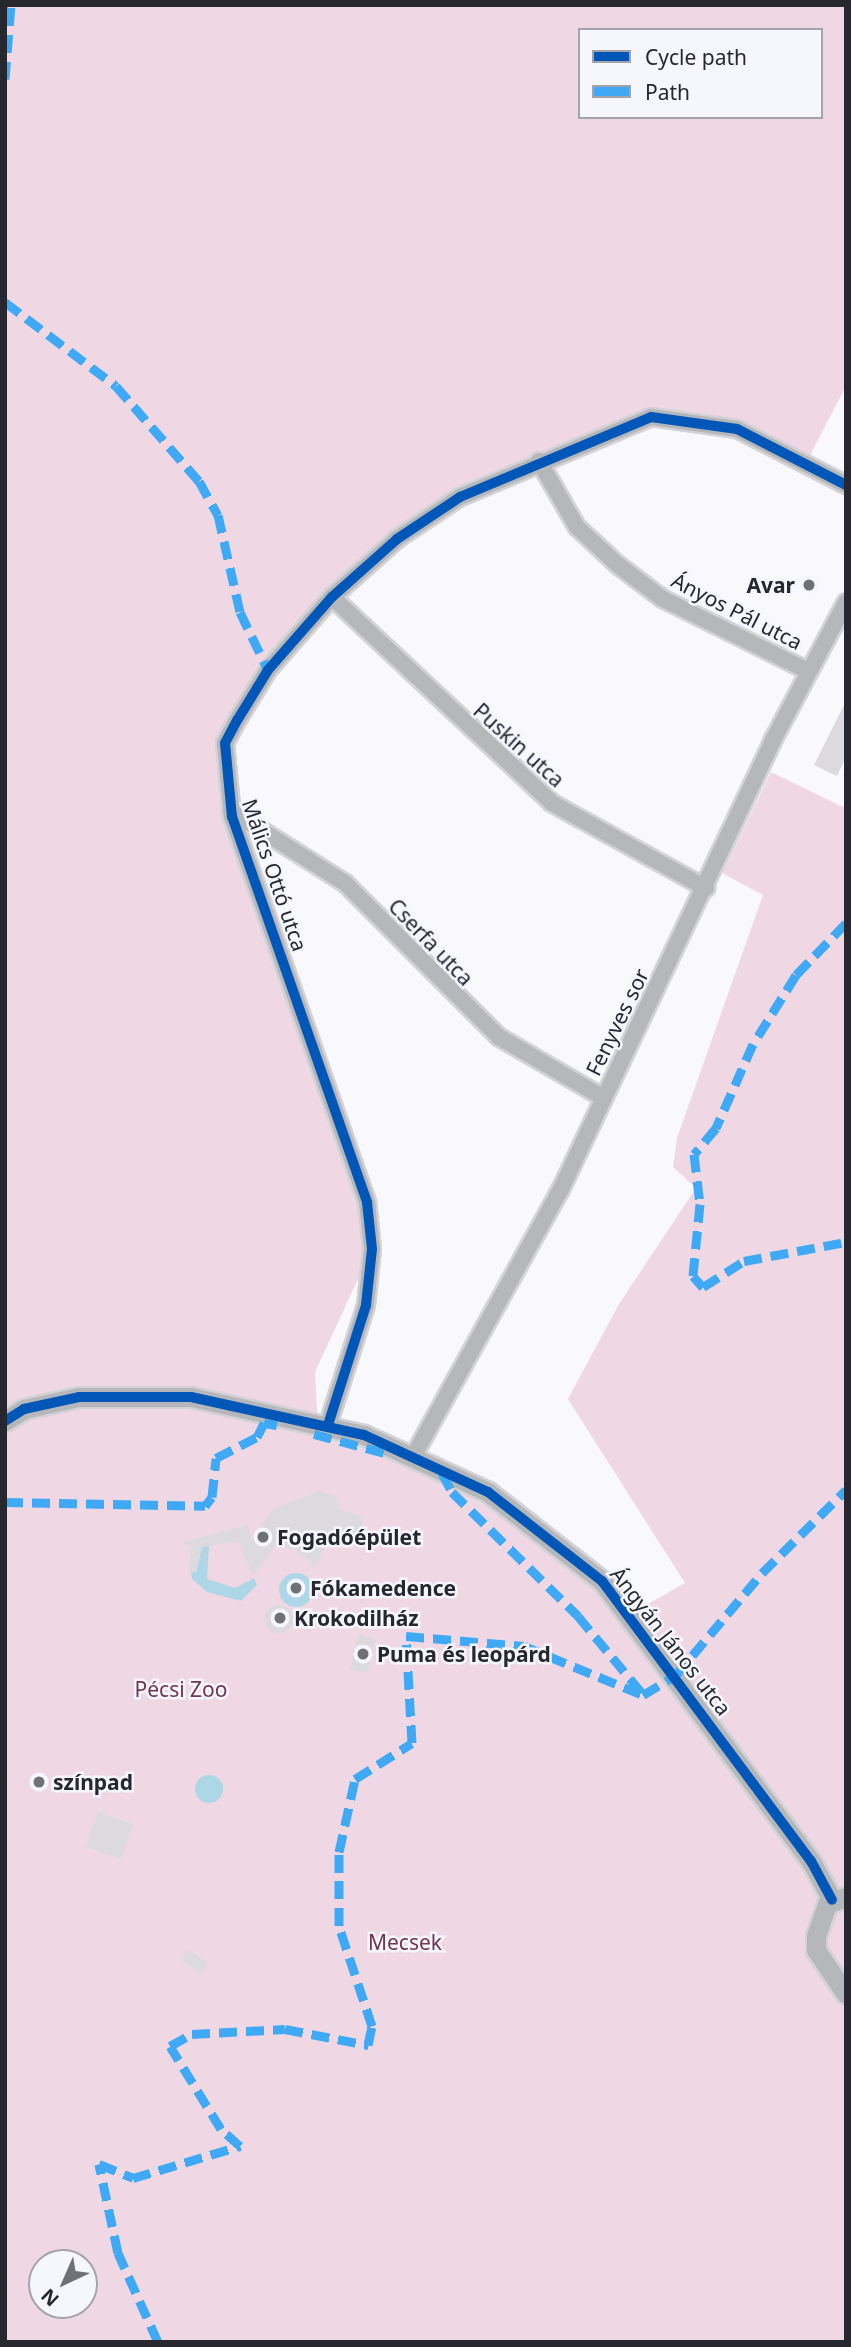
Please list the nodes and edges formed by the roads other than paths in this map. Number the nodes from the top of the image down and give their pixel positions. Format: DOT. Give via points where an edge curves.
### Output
graph roads {
  1 [pos="538,461"];
  2 [pos="846,485"];
  3 [pos="332,597"];
  4 [pos="846,601"];
  5 [pos="808,671"];
  6 [pos="231,811"];
  7 [pos="706,888"];
  8 [pos="604,1098"];
  9 [pos="5,1421"];
  10 [pos="328,1426"];
  11 [pos="414,1455"];
  12 [pos="839,1899"];
  13 [pos="846,1994"];
  1 -- 2 [label="street, Málics Ottó utca" via="651,417 698,419 737,429"];
  1 -- 3 [label="street, Málics Ottó utca" via="460,497 369,561"];
  1 -- 5 [label="street, Ányos Pál utca" via="577,527 618,565 663,599"];
  3 -- 6 [label="street, Málics Ottó utca" via="268,670 226,743"];
  3 -- 7 [label="street, Puskin utca" via="552,803"];
  4 -- 5 [label="street, Fenyves sor"];
  5 -- 7 [label="street, Fenyves sor"];
  6 -- 8 [label="street, Cserfa utca" via="345,883 499,1037"];
  6 -- 10 [label="street, Málics Ottó utca" via="367,1202 372,1249 366,1305"];
  7 -- 8 [label="street, Fenyves sor"];
  8 -- 11 [label="street, Fenyves sor"];
  9 -- 10 [label="street, Ángyán János utca" via="47,1403 129,1393 203,1399"];
  10 -- 11 [label="street, Ángyán János utca"];
  11 -- 12 [label="street, Ángyán János utca" via="488,1492 602,1581"];
  12 -- 13 [label="street" via="821,1914 816,1950"];
}
